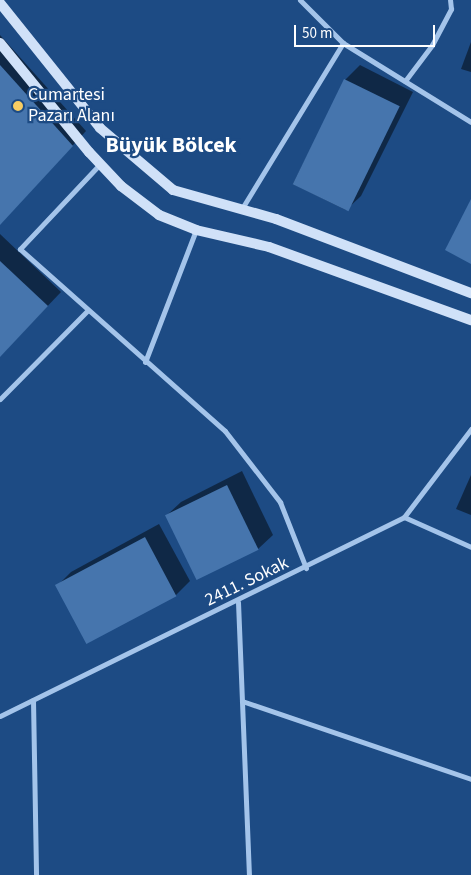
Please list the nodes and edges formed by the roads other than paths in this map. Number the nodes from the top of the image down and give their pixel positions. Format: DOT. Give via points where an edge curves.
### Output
graph roads {
  1 [pos="300,0"];
  2 [pos="450,0"];
  3 [pos="0,3"];
  4 [pos="343,43"];
  5 [pos="0,44"];
  6 [pos="405,81"];
  7 [pos="471,122"];
  8 [pos="101,164"];
  9 [pos="241,210"];
  10 [pos="196,230"];
  11 [pos="471,292"];
  12 [pos="87,311"];
  13 [pos="471,320"];
  14 [pos="145,362"];
  15 [pos="0,399"];
  16 [pos="471,429"];
  17 [pos="404,517"];
  18 [pos="471,547"];
  19 [pos="306,568"];
  20 [pos="238,602"];
  21 [pos="33,700"];
  22 [pos="242,701"];
  23 [pos="0,716"];
  24 [pos="471,779"];
  25 [pos="36,875"];
  26 [pos="249,875"];
  1 -- 4 [label="street"];
  2 -- 6 [label="street" via="451,9 432,44"];
  3 -- 9 [label="main road" via="100,128 146,170 174,190"];
  4 -- 6 [label="street"];
  4 -- 9 [label="street"];
  5 -- 8 [label="main road"];
  6 -- 7 [label="street"];
  8 -- 10 [label="main road" via="159,215"];
  8 -- 12 [label="street" via="20,249"];
  9 -- 11 [label="main road"];
  10 -- 13 [label="main road" via="269,247"];
  10 -- 14 [label="street"];
  12 -- 14 [label="street"];
  12 -- 15 [label="street"];
  14 -- 19 [label="street" via="225,431 280,502"];
  16 -- 17 [label="street, 2411. Sokak"];
  17 -- 18 [label="street"];
  17 -- 19 [label="street, 2411. Sokak"];
  19 -- 20 [label="street, 2411. Sokak"];
  20 -- 21 [label="street, 2411. Sokak"];
  20 -- 22 [label="street"];
  21 -- 23 [label="street, 2411. Sokak"];
  21 -- 25 [label="street"];
  22 -- 24 [label="street"];
  22 -- 26 [label="street"];
}
